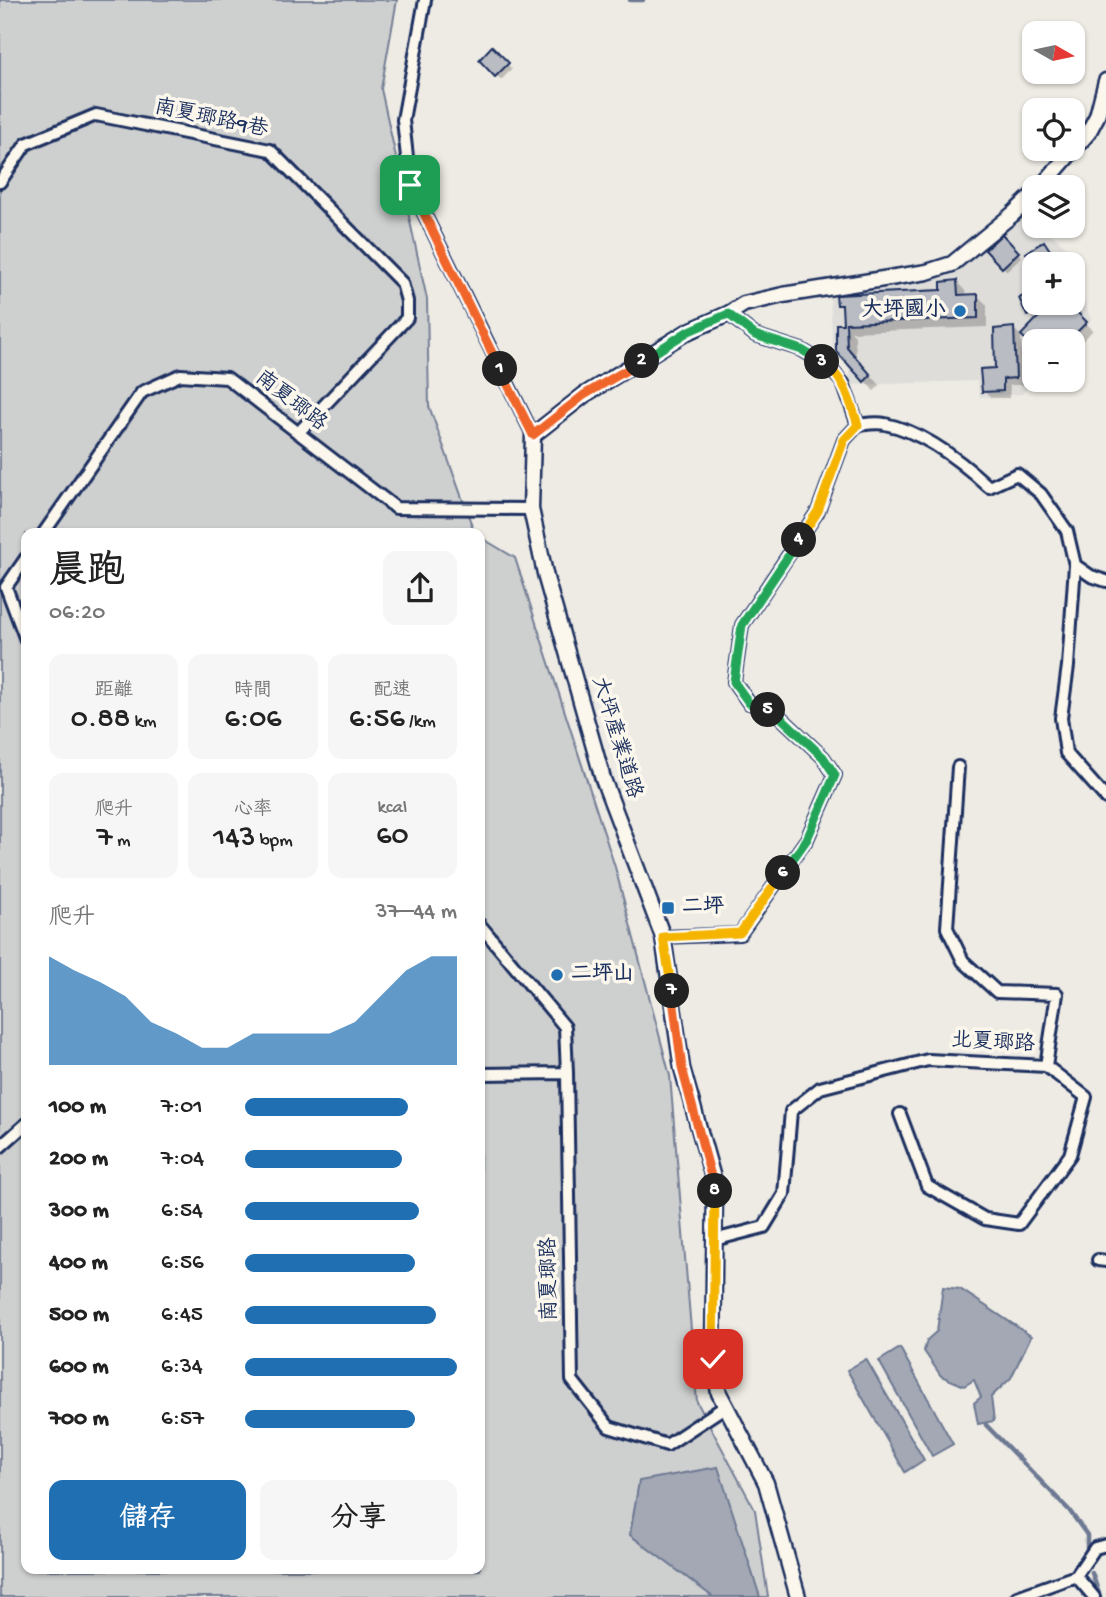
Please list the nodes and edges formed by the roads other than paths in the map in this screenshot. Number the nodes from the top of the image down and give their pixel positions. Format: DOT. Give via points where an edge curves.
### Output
graph roads {
  1 [pos="425,0"];
  2 [pos="1106,81"];
  3 [pos="1051,175"];
  4 [pos="0,182"];
  5 [pos="1022,205"];
  6 [pos="728,314"];
  7 [pos="858,425"];
  8 [pos="298,433"];
  9 [pos="533,435"];
  10 [pos="531,509"];
  11 [pos="47,528"];
  12 [pos="21,564"];
  13 [pos="1075,565"];
  14 [pos="1106,580"];
  15 [pos="3,587"];
  16 [pos="21,628"];
  17 [pos="958,767"];
  18 [pos="1106,798"];
  19 [pos="485,931"];
  20 [pos="663,937"];
  21 [pos="1046,1066"];
  22 [pos="567,1073"];
  23 [pos="485,1074"];
  24 [pos="900,1114"];
  25 [pos="21,1128"];
  26 [pos="0,1147"];
  27 [pos="714,1240"];
  28 [pos="726,1406"];
  29 [pos="1106,1545"];
  30 [pos="1076,1576"];
  31 [pos="798,1597"];
  32 [pos="1017,1597"];
  33 [pos="1094,1597"];
  1 -- 9 [label="street" via="403,120 410,185"];
  2 -- 3 [label="street" via="1088,133"];
  4 -- 8 [label="street, 南夏瑯路9巷" via="26,144 96,115 270,150 402,283 407,301 407,318"];
  5 -- 6 [label="street" via="952,264 770,298 744,304"];
  6 -- 7 [label="street" via="755,335 802,350 828,366 844,383"];
  6 -- 9 [label="street" via="687,332 584,395"];
  7 -- 13 [label="street" via="883,423 919,436 989,487 1017,474 1041,494 1067,531"];
  7 -- 20 [label="street" via="844,440 818,511 742,625 734,682 749,703 774,711 823,757 835,775 807,839 740,933"];
  8 -- 10 [label="street, 南夏瑯路" via="396,508"];
  8 -- 11 [label="street, 南夏瑯路" via="227,378 180,375 142,392"];
  9 -- 10 [label="street, 大坪產業道路"];
  10 -- 20 [label="street, 大坪產業道路" via="545,578 603,779"];
  12 -- 15 [label="street"];
  13 -- 14 [label="street"];
  13 -- 18 [label="street" via="1062,729 1066,753"];
  15 -- 16 [label="street"];
  17 -- 21 [label="street" via="947,928 963,961 997,992 1057,994"];
  19 -- 22 [label="street" via="565,1027"];
  20 -- 27 [label="street, 大坪產業道路" via="682,1068 715,1185"];
  21 -- 24 [label="street, 北夏瑯路" via="1086,1097 1070,1154 1019,1224 985,1219 927,1186"];
  21 -- 27 [label="street, 北夏瑯路" via="928,1060 820,1088 791,1111 784,1194 764,1227"];
  22 -- 23 [label="street"];
  22 -- 28 [label="street, 南夏瑯路" via="572,1381 609,1427 667,1445"];
  25 -- 26 [label="street"];
  27 -- 28 [label="street, 大坪產業道路" via="713,1359"];
  28 -- 31 [label="street, 大坪產業道路" via="766,1483"];
  29 -- 30 [label="street" via="1095,1548"];
  30 -- 32 [label="street"];
  30 -- 33 [label="street"];
}
